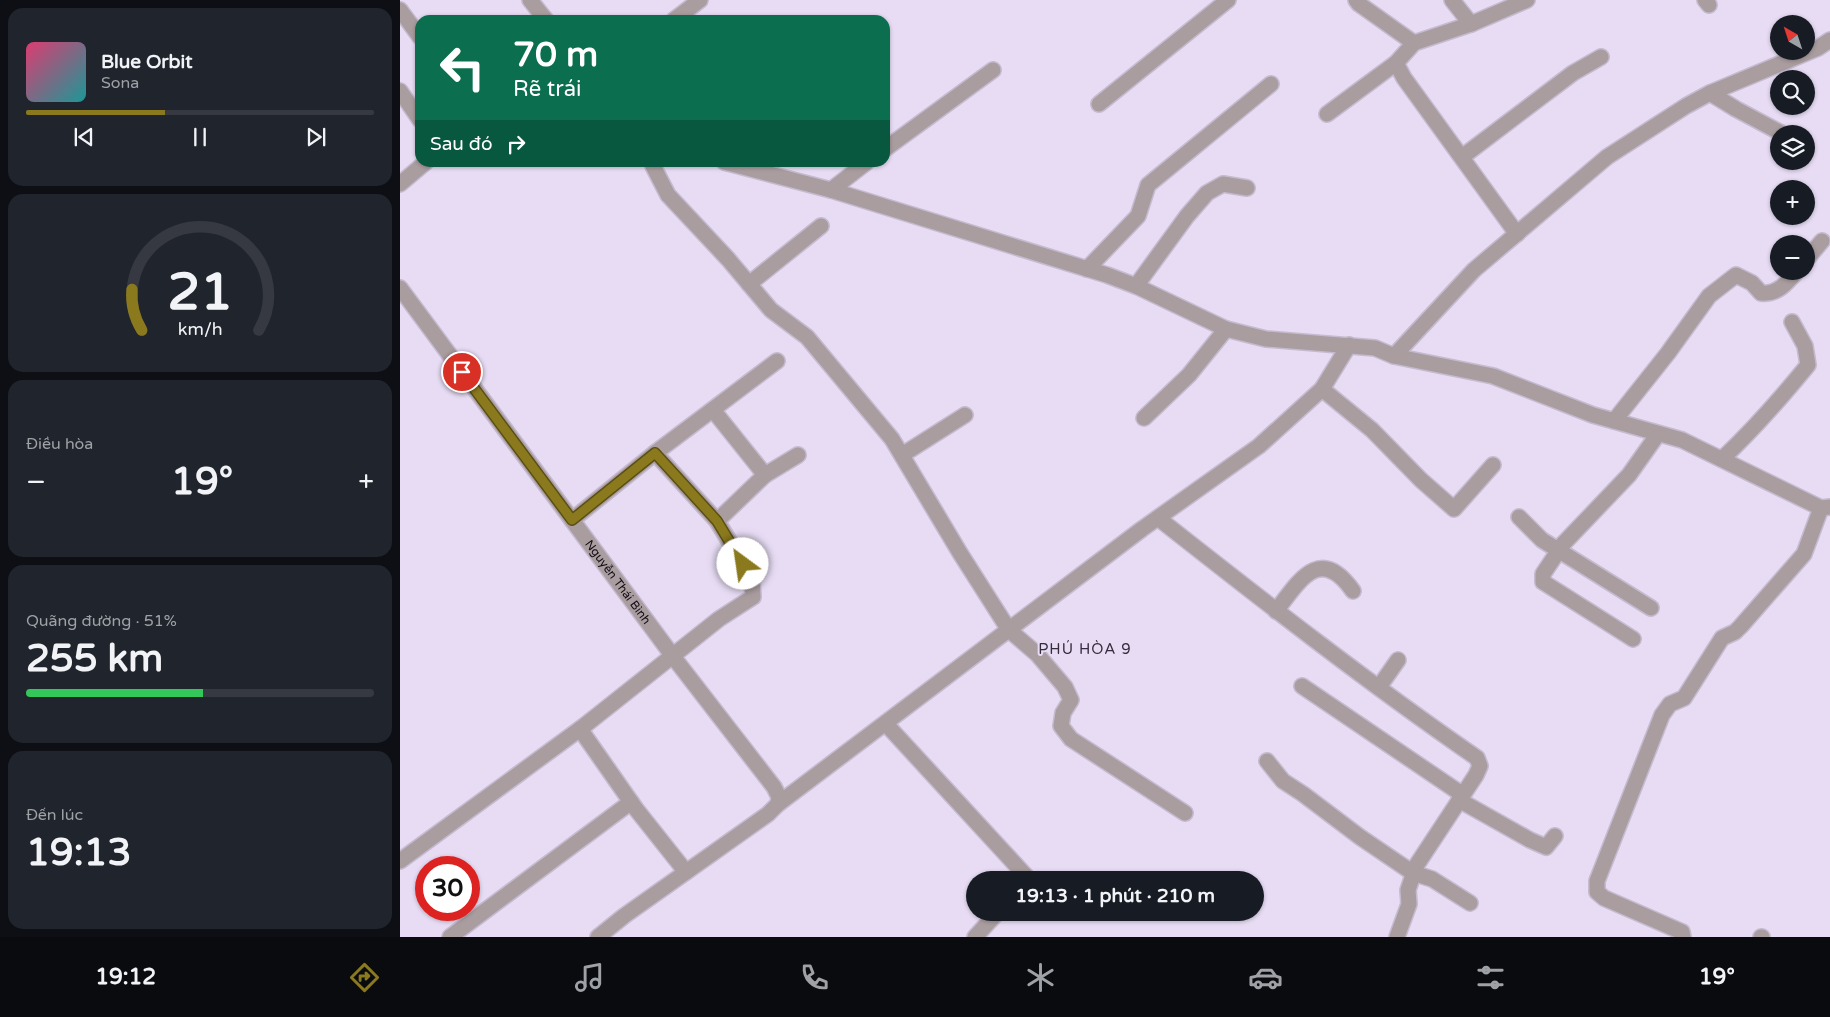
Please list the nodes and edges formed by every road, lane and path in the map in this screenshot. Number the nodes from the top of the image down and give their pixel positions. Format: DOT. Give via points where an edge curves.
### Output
graph roads {
  1 [pos="530,0"];
  2 [pos="700,0"];
  3 [pos="1228,0"];
  4 [pos="1356,0"];
  5 [pos="1452,0"];
  6 [pos="1527,0"];
  7 [pos="400,10"];
  8 [pos="542,15"];
  9 [pos="680,15"];
  10 [pos="1471,24"];
  11 [pos="415,30"];
  12 [pos="1830,40"];
  13 [pos="1414,42"];
  14 [pos="1600,57"];
  15 [pos="1396,63"];
  16 [pos="993,70"];
  17 [pos="1271,84"];
  18 [pos="400,91"];
  19 [pos="1710,93"];
  20 [pos="1099,104"];
  21 [pos="415,113"];
  22 [pos="1327,114"];
  23 [pos="1770,127"];
  24 [pos="890,145"];
  25 [pos="1462,157"];
  26 [pos="420,167"];
  27 [pos="654,167"];
  28 [pos="746,167"];
  29 [pos="861,167"];
  30 [pos="400,184"];
  31 [pos="1247,188"];
  32 [pos="831,190"];
  33 [pos="821,226"];
  34 [pos="1517,234"];
  35 [pos="1822,241"];
  36 [pos="1815,249"];
  37 [pos="1087,269"];
  38 [pos="1789,280"];
  39 [pos="749,284"];
  40 [pos="1136,286"];
  41 [pos="400,288"];
  42 [pos="1792,322"];
  43 [pos="1226,329"];
  44 [pos="1349,345"];
  45 [pos="1394,356"];
  46 [pos="777,362"];
  47 [pos="1322,389"];
  48 [pos="713,410"];
  49 [pos="965,415"];
  50 [pos="1144,418"];
  51 [pos="1614,421"];
  52 [pos="1658,434"];
  53 [pos="655,453"];
  54 [pos="798,455"];
  55 [pos="902,455"];
  56 [pos="1722,459"];
  57 [pos="1493,465"];
  58 [pos="765,475"];
  59 [pos="1826,507"];
  60 [pos="1519,517"];
  61 [pos="1158,518"];
  62 [pos="572,520"];
  63 [pos="717,521"];
  64 [pos="1559,550"];
  65 [pos="1352,591"];
  66 [pos="1651,608"];
  67 [pos="1276,611"];
  68 [pos="1009,630"];
  69 [pos="1633,640"];
  70 [pos="673,656"];
  71 [pos="1398,660"];
  72 [pos="1302,686"];
  73 [pos="1379,688"];
  74 [pos="886,724"];
  75 [pos="580,729"];
  76 [pos="1267,761"];
  77 [pos="1461,797"];
  78 [pos="631,802"];
  79 [pos="778,804"];
  80 [pos="1185,813"];
  81 [pos="1555,836"];
  82 [pos="400,861"];
  83 [pos="1021,871"];
  84 [pos="686,872"];
  85 [pos="1413,873"];
  86 [pos="1470,903"];
  87 [pos="989,921"];
  88 [pos="1684,936"];
  89 [pos="450,937"];
  90 [pos="598,937"];
  91 [pos="974,937"];
  92 [pos="1397,937"];
  1 -- 8 [label="street"];
  2 -- 9 [label="street"];
  3 -- 20 [label="street"];
  4 -- 13 [label="street"];
  5 -- 10 [label="street"];
  6 -- 10 [label="street"];
  7 -- 11 [label="street"];
  10 -- 13 [label="street"];
  12 -- 19 [label="street"];
  13 -- 15 [label="street"];
  14 -- 25 [label="street" via="1573,73"];
  15 -- 22 [label="street"];
  15 -- 25 [label="street"];
  16 -- 24 [label="street"];
  17 -- 37 [label="street" via="1148,185 1138,216"];
  18 -- 21 [label="street"];
  19 -- 23 [label="street"];
  19 -- 34 [label="street" via="1607,157"];
  25 -- 34 [label="street"];
  26 -- 30 [label="street"];
  27 -- 39 [label="street" via="668,195"];
  28 -- 32 [label="street"];
  29 -- 32 [label="street"];
  31 -- 40 [label="street" via="1223,184 1207,193"];
  32 -- 37 [label="street"];
  33 -- 39 [label="street"];
  34 -- 45 [label="street" via="1474,270"];
  35 -- 36 [label="street"];
  37 -- 40 [label="street"];
  38 -- 51 [label="street" via="1771,294 1761,293 1752,283 1736,276 1709,296"];
  39 -- 55 [label="street" via="771,310 807,337"];
  40 -- 43 [label="street"];
  41 -- 62 [label="street, Nguyễn Thái Bình"];
  42 -- 56 [label="street" via="1805,346 1808,365 1774,407"];
  43 -- 44 [label="street" via="1266,338"];
  43 -- 50 [label="street" via="1189,375"];
  44 -- 45 [label="street" via="1375,348"];
  44 -- 47 [label="street"];
  45 -- 51 [label="street" via="1493,376"];
  46 -- 48 [label="street"];
  47 -- 57 [label="street" via="1372,430 1454,509"];
  47 -- 61 [label="street" via="1259,446"];
  48 -- 53 [label="street"];
  48 -- 58 [label="street"];
  49 -- 55 [label="street"];
  51 -- 52 [label="street"];
  52 -- 56 [label="street" via="1682,440"];
  52 -- 64 [label="street" via="1629,474"];
  53 -- 62 [label="street"];
  53 -- 63 [label="street"];
  54 -- 58 [label="street"];
  55 -- 68 [label="street"];
  56 -- 59 [label="street"];
  58 -- 63 [label="street"];
  59 -- 88 [label="street" via="1804,554 1741,626 1722,638 1684,698 1670,704 1662,715 1597,882 1597,892 1604,898 1682,932"];
  60 -- 64 [label="street" via="1542,540"];
  61 -- 67 [label="street"];
  61 -- 68 [label="street"];
  62 -- 70 [label="street, Nguyễn Thái Bình"];
  63 -- 70 [label="street" via="752,579 753,597"];
  64 -- 66 [label="street"];
  64 -- 69 [label="street" via="1543,574 1543,582"];
  65 -- 67 [label="street" via="1344,579 1326,568 1312,570 1296,584"];
  67 -- 73 [label="street"];
  68 -- 74 [label="street"];
  68 -- 80 [label="street" via="1037,654 1065,687 1071,700 1063,713 1061,726 1071,739"];
  70 -- 75 [label="street"];
  70 -- 79 [label="street, Nguyễn Thái Bình" via="774,787 780,797"];
  71 -- 73 [label="street"];
  72 -- 77 [label="street"];
  73 -- 77 [label="street" via="1477,758 1480,766"];
  74 -- 79 [label="street"];
  74 -- 83 [label="street"];
  75 -- 78 [label="street"];
  75 -- 82 [label="street"];
  76 -- 85 [label="street" via="1283,781"];
  77 -- 81 [label="street" via="1546,847"];
  77 -- 85 [label="street"];
  78 -- 84 [label="street"];
  78 -- 89 [label="street"];
  79 -- 84 [label="street"];
  84 -- 90 [label="street"];
  85 -- 86 [label="street" via="1432,878"];
  85 -- 92 [label="street" via="1408,890 1409,904"];
  87 -- 91 [label="street"];
}
